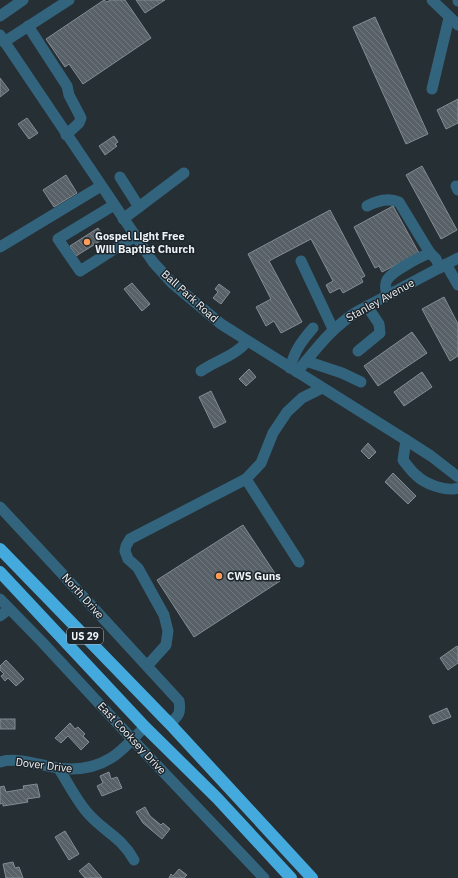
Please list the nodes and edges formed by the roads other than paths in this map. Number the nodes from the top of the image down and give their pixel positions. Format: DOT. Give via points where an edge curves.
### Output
graph roads {
  1 [pos="23,0"];
  2 [pos="68,0"];
  3 [pos="432,0"];
  4 [pos="0,16"];
  5 [pos="449,18"];
  6 [pos="458,25"];
  7 [pos="28,26"];
  8 [pos="2,38"];
  9 [pos="432,89"];
  10 [pos="66,135"];
  11 [pos="184,173"];
  12 [pos="120,177"];
  13 [pos="101,186"];
  14 [pos="114,205"];
  15 [pos="367,206"];
  16 [pos="139,207"];
  17 [pos="123,219"];
  18 [pos="135,236"];
  19 [pos="0,246"];
  20 [pos="430,253"];
  21 [pos="458,258"];
  22 [pos="301,261"];
  23 [pos="443,266"];
  24 [pos="458,285"];
  25 [pos="387,295"];
  26 [pos="367,306"];
  27 [pos="312,328"];
  28 [pos="333,329"];
  29 [pos="247,340"];
  30 [pos="358,351"];
  31 [pos="306,361"];
  32 [pos="294,370"];
  33 [pos="200,371"];
  34 [pos="361,382"];
  35 [pos="322,388"];
  36 [pos="406,440"];
  37 [pos="458,477"];
  38 [pos="246,480"];
  39 [pos="458,488"];
  40 [pos="0,507"];
  41 [pos="0,549"];
  42 [pos="299,562"];
  43 [pos="0,572"];
  44 [pos="0,599"];
  45 [pos="9,609"];
  46 [pos="0,616"];
  47 [pos="147,666"];
  48 [pos="170,724"];
  49 [pos="145,726"];
  50 [pos="132,739"];
  51 [pos="0,762"];
  52 [pos="59,769"];
  53 [pos="134,860"];
  54 [pos="264,878"];
  55 [pos="291,878"];
  56 [pos="312,878"];
  1 -- 4 [label="street"];
  2 -- 7 [label="street"];
  3 -- 5 [label="street"];
  5 -- 6 [label="street"];
  5 -- 9 [label="street"];
  7 -- 8 [label="street"];
  7 -- 10 [label="street" via="67,86 81,118 80,123"];
  8 -- 10 [label="street, Ball Park Road"];
  10 -- 13 [label="street, Ball Park Road"];
  11 -- 16 [label="street"];
  12 -- 16 [label="street"];
  13 -- 14 [label="street, Ball Park Road"];
  13 -- 19 [label="street"];
  14 -- 17 [label="street, Ball Park Road"];
  14 -- 18 [label="street" via="58,239 80,271"];
  15 -- 20 [label="street" via="393,199 399,202"];
  16 -- 17 [label="street"];
  17 -- 18 [label="street, Ball Park Road"];
  18 -- 29 [label="street, Ball Park Road" via="172,283 221,324"];
  20 -- 23 [label="street"];
  20 -- 25 [label="street" via="391,275 385,287"];
  21 -- 23 [label="street, Stanley Avenue"];
  22 -- 28 [label="street"];
  23 -- 24 [label="street"];
  23 -- 25 [label="street, Stanley Avenue"];
  25 -- 26 [label="street, Stanley Avenue"];
  26 -- 28 [label="street, Stanley Avenue" via="342,320"];
  26 -- 30 [label="street" via="379,324 380,332"];
  27 -- 32 [label="street" via="293,355"];
  28 -- 31 [label="street, Stanley Avenue"];
  29 -- 32 [label="street, Ball Park Road"];
  29 -- 33 [label="street" via="238,351"];
  31 -- 32 [label="street, Stanley Avenue"];
  31 -- 34 [label="street"];
  32 -- 35 [label="street, Ball Park Road"];
  35 -- 36 [label="street, Ball Park Road"];
  35 -- 38 [label="street" via="302,398 287,412 273,433 261,462"];
  36 -- 37 [label="street, Ball Park Road"];
  36 -- 39 [label="street" via="404,460 416,476 438,487"];
  38 -- 42 [label="street"];
  38 -- 47 [label="street" via="130,539 126,546 128,559 138,568 164,615 168,630 166,645"];
  40 -- 47 [label="street, North Drive"];
  41 -- 48 [label="highway, US 29"];
  43 -- 49 [label="highway, US 29"];
  44 -- 45 [label="street, East Cooksey Drive"];
  45 -- 46 [label="street"];
  45 -- 50 [label="street, East Cooksey Drive"];
  47 -- 48 [label="street, North Drive" via="179,701 179,715"];
  48 -- 56 [label="highway, US 29"];
  49 -- 50 [label="street, Dover Drive"];
  49 -- 55 [label="highway, US 29" via="217,798"];
  50 -- 52 [label="street, Dover Drive" via="112,758 97,765 77,770"];
  50 -- 54 [label="street, East Cooksey Drive"];
  51 -- 52 [label="street, Dover Drive" via="23,762"];
  52 -- 53 [label="street" via="86,811 121,841"];
}
